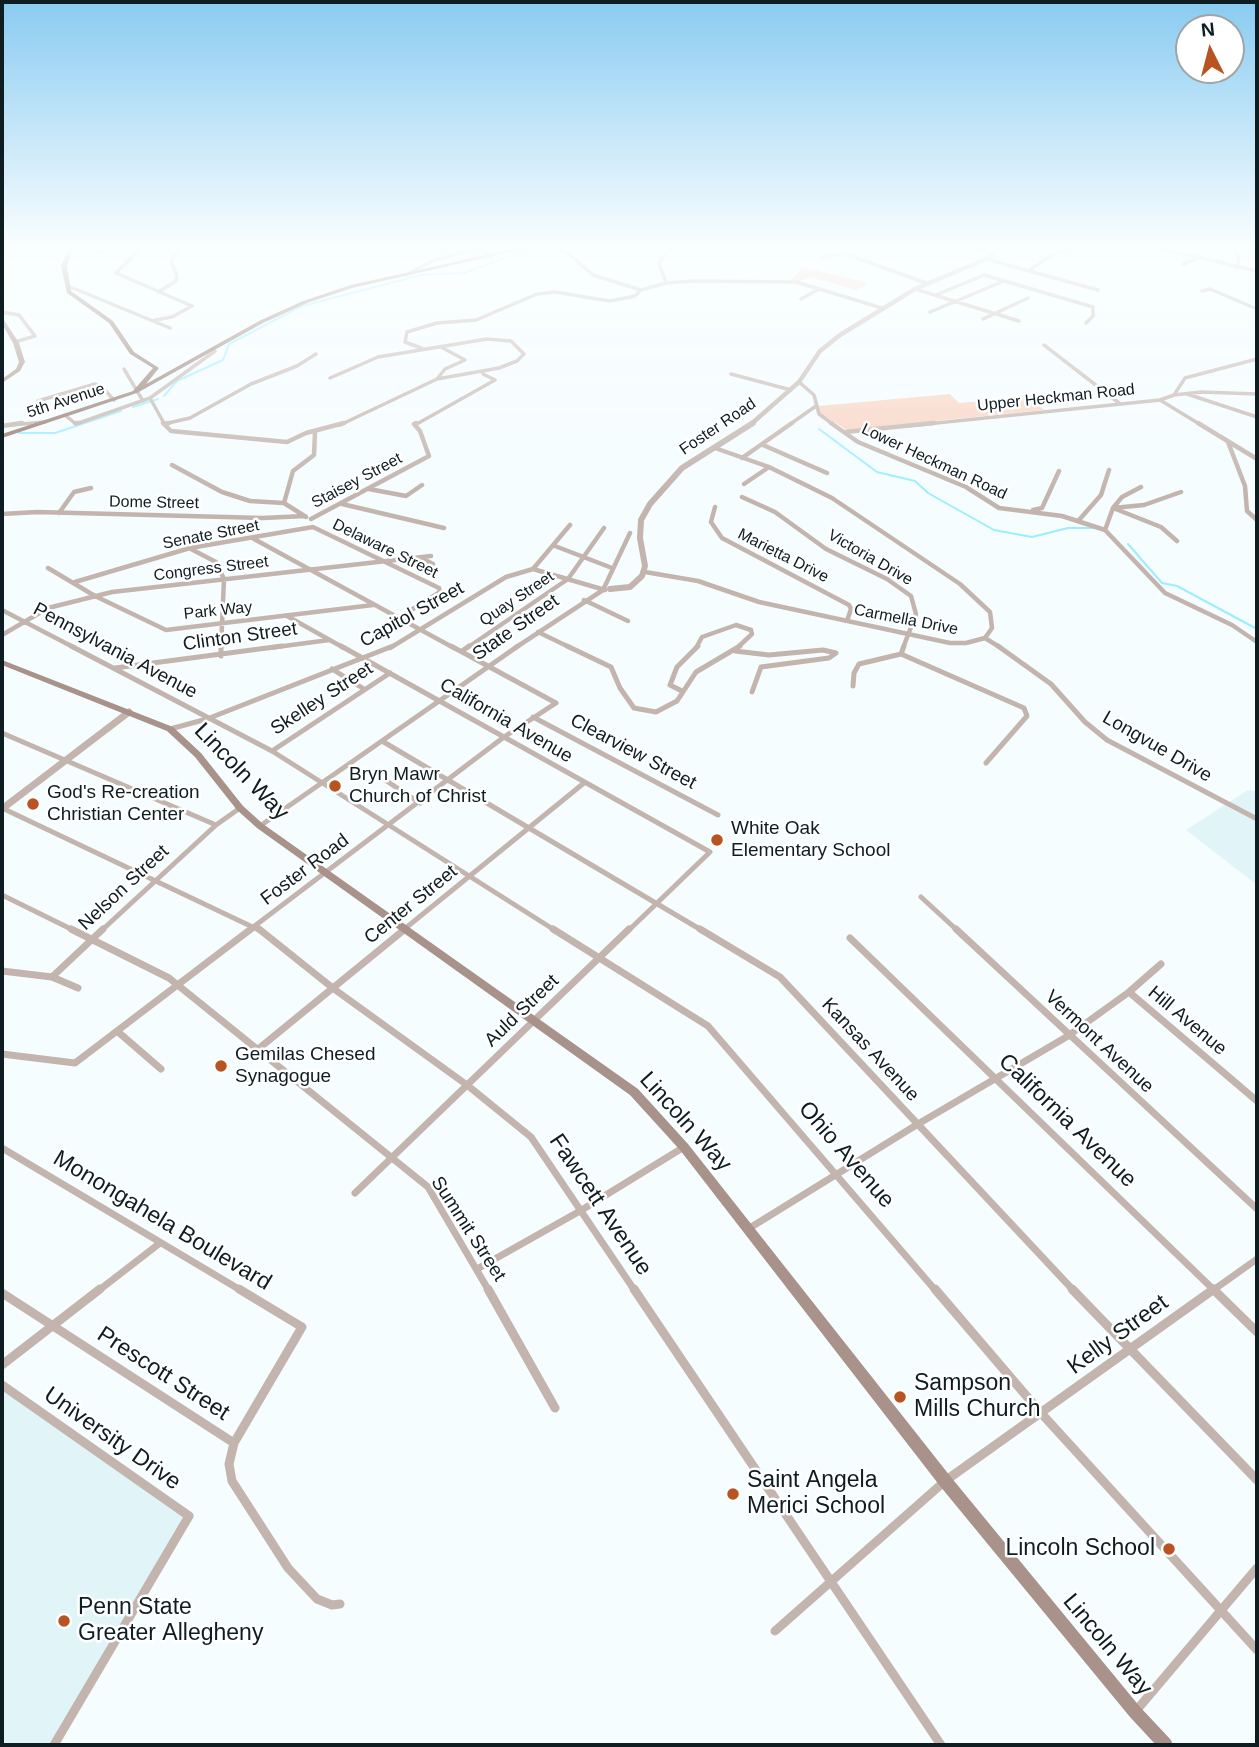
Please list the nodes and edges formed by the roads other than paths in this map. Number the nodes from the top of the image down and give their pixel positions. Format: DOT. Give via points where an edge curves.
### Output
graph roads {
  1 [pos="8,330"];
  2 [pos="31,330"];
  3 [pos="116,330"];
  4 [pos="248,330"];
  5 [pos="415,330"];
  6 [pos="849,330"];
  7 [pos="15,342"];
  8 [pos="1044,345"];
  9 [pos="441,347"];
  10 [pos="426,349"];
  11 [pos="211,351"];
  12 [pos="316,354"];
  13 [pos="1257,359"];
  14 [pos="124,369"];
  15 [pos="481,373"];
  16 [pos="731,374"];
  17 [pos="330,378"];
  18 [pos="437,379"];
  19 [pos="2,381"];
  20 [pos="799,382"];
  21 [pos="791,390"];
  22 [pos="135,392"];
  23 [pos="1185,394"];
  24 [pos="1257,394"];
  25 [pos="1174,395"];
  26 [pos="114,400"];
  27 [pos="151,400"];
  28 [pos="1160,400"];
  29 [pos="38,401"];
  30 [pos="143,401"];
  31 [pos="1119,403"];
  32 [pos="816,406"];
  33 [pos="66,416"];
  34 [pos="1257,417"];
  35 [pos="45,422"];
  36 [pos="164,424"];
  37 [pos="2,426"];
  38 [pos="315,432"];
  39 [pos="845,432"];
  40 [pos="2,436"];
  41 [pos="1227,440"];
  42 [pos="763,445"];
  43 [pos="715,447"];
  44 [pos="742,458"];
  45 [pos="1257,459"];
  46 [pos="172,465"];
  47 [pos="769,467"];
  48 [pos="1109,470"];
  49 [pos="1059,471"];
  50 [pos="827,473"];
  51 [pos="744,484"];
  52 [pos="422,485"];
  53 [pos="1141,487"];
  54 [pos="91,488"];
  55 [pos="369,489"];
  56 [pos="1181,492"];
  57 [pos="742,497"];
  58 [pos="284,503"];
  59 [pos="342,504"];
  60 [pos="715,507"];
  61 [pos="1113,508"];
  62 [pos="1020,511"];
  63 [pos="59,513"];
  64 [pos="2,514"];
  65 [pos="305,516"];
  66 [pos="311,519"];
  67 [pos="1079,520"];
  68 [pos="1257,520"];
  69 [pos="570,525"];
  70 [pos="313,527"];
  71 [pos="444,528"];
  72 [pos="604,528"];
  73 [pos="1105,530"];
  74 [pos="630,533"];
  75 [pos="254,538"];
  76 [pos="1177,541"];
  77 [pos="555,546"];
  78 [pos="190,548"];
  79 [pos="431,556"];
  80 [pos="419,557"];
  81 [pos="583,557"];
  82 [pos="380,561"];
  83 [pos="433,564"];
  84 [pos="48,568"];
  85 [pos="612,568"];
  86 [pos="310,569"];
  87 [pos="533,569"];
  88 [pos="645,572"];
  89 [pos="224,579"];
  90 [pos="568,579"];
  91 [pos="75,582"];
  92 [pos="607,589"];
  93 [pos="95,596"];
  94 [pos="584,600"];
  95 [pos="375,605"];
  96 [pos="2,610"];
  97 [pos="287,616"];
  98 [pos="400,617"];
  99 [pos="628,621"];
  100 [pos="846,621"];
  101 [pos="223,623"];
  102 [pos="423,629"];
  103 [pos="538,632"];
  104 [pos="2,635"];
  105 [pos="909,635"];
  106 [pos="985,638"];
  107 [pos="329,640"];
  108 [pos="1257,642"];
  109 [pos="733,650"];
  110 [pos="462,651"];
  111 [pos="901,654"];
  112 [pos="221,656"];
  113 [pos="365,659"];
  114 [pos="2,662"];
  115 [pos="488,666"];
  116 [pos="113,668"];
  117 [pos="332,670"];
  118 [pos="390,673"];
  119 [pos="853,686"];
  120 [pos="364,689"];
  121 [pos="682,691"];
  122 [pos="752,692"];
  123 [pos="439,701"];
  124 [pos="129,712"];
  125 [pos="533,717"];
  126 [pos="207,719"];
  127 [pos="170,730"];
  128 [pos="2,733"];
  129 [pos="504,737"];
  130 [pos="382,741"];
  131 [pos="272,751"];
  132 [pos="66,761"];
  133 [pos="986,763"];
  134 [pos="379,776"];
  135 [pos="450,781"];
  136 [pos="322,782"];
  137 [pos="584,783"];
  138 [pos="421,803"];
  139 [pos="2,808"];
  140 [pos="240,808"];
  141 [pos="718,814"];
  142 [pos="1257,819"];
  143 [pos="216,825"];
  144 [pos="260,826"];
  145 [pos="389,826"];
  146 [pos="530,829"];
  147 [pos="710,852"];
  148 [pos="327,874"];
  149 [pos="470,878"];
  150 [pos="156,880"];
  151 [pos="2,895"];
  152 [pos="921,897"];
  153 [pos="657,903"];
  154 [pos="256,927"];
  155 [pos="404,930"];
  156 [pos="93,938"];
  157 [pos="850,938"];
  158 [pos="599,959"];
  159 [pos="1161,964"];
  160 [pos="2,971"];
  161 [pos="52,977"];
  162 [pos="178,985"];
  163 [pos="78,988"];
  164 [pos="334,989"];
  165 [pos="1129,992"];
  166 [pos="535,1019"];
  167 [pos="117,1031"];
  168 [pos="1068,1036"];
  169 [pos="257,1050"];
  170 [pos="2,1054"];
  171 [pos="161,1069"];
  172 [pos="995,1078"];
  173 [pos="467,1085"];
  174 [pos="1257,1101"];
  175 [pos="918,1124"];
  176 [pos="684,1147"];
  177 [pos="2,1148"];
  178 [pos="391,1157"];
  179 [pos="838,1174"];
  180 [pos="355,1193"];
  181 [pos="1257,1209"];
  182 [pos="580,1211"];
  183 [pos="748,1229"];
  184 [pos="160,1243"];
  185 [pos="1257,1259"];
  186 [pos="477,1269"];
  187 [pos="1213,1290"];
  188 [pos="2,1293"];
  189 [pos="53,1326"];
  190 [pos="1257,1332"];
  191 [pos="1130,1351"];
  192 [pos="2,1365"];
  193 [pos="2,1385"];
  194 [pos="555,1408"];
  195 [pos="1041,1413"];
  196 [pos="234,1443"];
  197 [pos="1257,1480"];
  198 [pos="945,1481"];
  199 [pos="1257,1568"];
  200 [pos="830,1584"];
  201 [pos="340,1604"];
  202 [pos="1220,1609"];
  203 [pos="775,1631"];
  204 [pos="1257,1650"];
  205 [pos="1135,1712"];
  206 [pos="54,1745"];
  207 [pos="941,1745"];
  208 [pos="1166,1745"];
  1 -- 7 [label="main road"];
  2 -- 7 [label="street" via="35,335"];
  3 -- 22 [label="main road" via="132,353 156,368"];
  4 -- 11 [label="main road, 5th Avenue"];
  5 -- 10 [label="street" via="407,332 405,340"];
  6 -- 20 [label="street, Foster Road" via="827,344"];
  7 -- 19 [label="main road" via="20,366"];
  8 -- 31 [label="street"];
  9 -- 10 [label="street"];
  9 -- 15 [label="street" via="501,340 511,341 524,354 517,361"];
  9 -- 18 [label="street" via="465,359"];
  10 -- 17 [label="street" via="369,360"];
  11 -- 22 [label="main road, 5th Avenue"];
  11 -- 27 [label="street" via="215,351"];
  12 -- 36 [label="street" via="190,418"];
  13 -- 25 [label="street, Upper Heckman Road" via="1185,378"];
  14 -- 22 [label="street"];
  15 -- 18 [label="street"];
  15 -- 55 [label="street, Staisey Street" via="495,380 414,424 429,456"];
  16 -- 21 [label="street"];
  18 -- 38 [label="street"];
  20 -- 21 [label="street, Foster Road"];
  20 -- 32 [label="street" via="814,395"];
  21 -- 43 [label="street, Foster Road" via="756,421"];
  22 -- 26 [label="main road, 5th Avenue"];
  22 -- 30 [label="street"];
  23 -- 24 [label="street"];
  23 -- 25 [label="street"];
  23 -- 34 [label="street"];
  25 -- 28 [label="street, Upper Heckman Road"];
  26 -- 29 [label="street" via="95,384"];
  26 -- 33 [label="main road, 5th Avenue"];
  27 -- 30 [label="street"];
  27 -- 36 [label="street"];
  28 -- 31 [label="street, Upper Heckman Road"];
  28 -- 41 [label="street"];
  30 -- 33 [label="street" via="76,424"];
  31 -- 39 [label="street, Upper Heckman Road"];
  32 -- 39 [label="street, Lower Heckman Road" via="819,414"];
  32 -- 42 [label="street"];
  33 -- 35 [label="main road, 5th Avenue"];
  35 -- 37 [label="street"];
  35 -- 40 [label="main road, 5th Avenue"];
  36 -- 38 [label="street" via="172,431 270,442 287,442"];
  38 -- 58 [label="street" via="314,455 293,471"];
  39 -- 62 [label="street, Lower Heckman Road" via="868,447 966,487 991,505"];
  41 -- 45 [label="street"];
  41 -- 68 [label="street" via="1245,486 1247,511"];
  42 -- 44 [label="street"];
  42 -- 50 [label="street"];
  43 -- 44 [label="street, Carmella Drive"];
  43 -- 88 [label="street, Foster Road" via="675,473 644,513 639,528"];
  44 -- 47 [label="street, Carmella Drive"];
  46 -- 58 [label="street" via="222,492 250,501"];
  47 -- 51 [label="street"];
  47 -- 106 [label="street, Carmella Drive" via="832,498 960,584 993,618"];
  48 -- 67 [label="street" via="1101,495"];
  49 -- 62 [label="street" via="1042,508"];
  52 -- 55 [label="street" via="406,496"];
  53 -- 61 [label="street"];
  54 -- 63 [label="street" via="74,492"];
  55 -- 59 [label="street, Staisey Street"];
  56 -- 61 [label="street" via="1144,505"];
  57 -- 105 [label="street, Victoria Drive" via="775,512 826,548 911,596 916,614"];
  58 -- 65 [label="street"];
  59 -- 66 [label="street, Staisey Street"];
  59 -- 71 [label="street"];
  60 -- 100 [label="street, Marietta Drive" via="711,522 722,538 849,605"];
  61 -- 73 [label="street"];
  61 -- 76 [label="street" via="1161,527"];
  62 -- 67 [label="street, Lower Heckman Road"];
  63 -- 64 [label="street, Dome Street"];
  63 -- 65 [label="street, Dome Street"];
  65 -- 66 [label="street"];
  66 -- 70 [label="street"];
  67 -- 73 [label="street, Lower Heckman Road"];
  69 -- 77 [label="street, Capitol Street"];
  70 -- 75 [label="street, Senate Street"];
  70 -- 82 [label="street, Delaware Street"];
  72 -- 81 [label="street, Quay Street"];
  73 -- 108 [label="street, Lower Heckman Road" via="1166,593"];
  74 -- 85 [label="street"];
  75 -- 78 [label="street, Senate Street"];
  75 -- 86 [label="street"];
  77 -- 81 [label="street"];
  77 -- 87 [label="street, Capitol Street"];
  78 -- 89 [label="street" via="216,562"];
  78 -- 91 [label="street, Senate Street"];
  79 -- 80 [label="street, Congress Street"];
  80 -- 82 [label="street, Congress Street"];
  80 -- 83 [label="street"];
  81 -- 85 [label="street"];
  81 -- 90 [label="street, Quay Street"];
  82 -- 86 [label="street, Congress Street"];
  82 -- 98 [label="street, Delaware Street" via="439,588 440,592"];
  84 -- 91 [label="street, Park Way"];
  85 -- 92 [label="street"];
  86 -- 89 [label="street, Congress Street"];
  86 -- 95 [label="street"];
  87 -- 90 [label="street"];
  87 -- 102 [label="street, Capitol Street" via="506,577"];
  88 -- 92 [label="street" via="630,587"];
  88 -- 100 [label="street, Carmella Drive" via="698,581 759,602"];
  89 -- 93 [label="street, Congress Street"];
  89 -- 101 [label="street"];
  90 -- 92 [label="street"];
  90 -- 110 [label="street, Quay Street"];
  91 -- 93 [label="street, Park Way"];
  92 -- 94 [label="street, State Street"];
  93 -- 101 [label="street, Park Way" via="166,630"];
  93 -- 104 [label="street, Congress Street" via="48,608"];
  94 -- 99 [label="street"];
  94 -- 103 [label="street, State Street"];
  95 -- 97 [label="street, Park Way"];
  95 -- 98 [label="street"];
  96 -- 116 [label="street, Pennsylvania Avenue"];
  97 -- 101 [label="street, Park Way"];
  97 -- 107 [label="street, California Avenue"];
  98 -- 102 [label="street"];
  100 -- 105 [label="street, Carmella Drive"];
  101 -- 112 [label="street"];
  102 -- 110 [label="street"];
  102 -- 113 [label="street, Capitol Street"];
  103 -- 115 [label="street, State Street"];
  103 -- 121 [label="street" via="611,667 634,708 665,709"];
  105 -- 106 [label="street, Carmella Drive" via="950,643"];
  105 -- 111 [label="street, Victoria Drive"];
  106 -- 142 [label="street, Longvue Drive" via="1051,684 1107,740"];
  107 -- 112 [label="street, Clinton Street"];
  107 -- 113 [label="street, California Avenue"];
  109 -- 121 [label="street" via="696,672"];
  109 -- 121 [label="street" via="752,634 747,628 736,625 702,637 677,667 670,685"];
  109 -- 122 [label="street" via="769,655 835,651 829,658 761,667"];
  110 -- 115 [label="street"];
  111 -- 119 [label="street" via="859,664"];
  111 -- 133 [label="street" via="1024,708 1027,716"];
  112 -- 116 [label="street, Clinton Street"];
  113 -- 117 [label="street, Capitol Street"];
  113 -- 118 [label="street, California Avenue"];
  114 -- 124 [label="main road, Lincoln Way"];
  115 -- 123 [label="street, State Street"];
  115 -- 125 [label="street, Foster Road" via="556,703"];
  116 -- 126 [label="street, Pennsylvania Avenue"];
  117 -- 120 [label="street"];
  117 -- 126 [label="street, Capitol Street"];
  118 -- 120 [label="street, Skelley Street"];
  118 -- 123 [label="street, California Avenue"];
  120 -- 131 [label="street, Skelley Street"];
  123 -- 129 [label="street, California Avenue"];
  123 -- 130 [label="street, State Street"];
  124 -- 127 [label="main road, Lincoln Way"];
  124 -- 132 [label="street"];
  125 -- 129 [label="street, Foster Road"];
  125 -- 141 [label="street, Clearview Street"];
  126 -- 127 [label="street, Capitol Street"];
  126 -- 131 [label="street, Pennsylvania Avenue"];
  127 -- 140 [label="main road, Lincoln Way" via="198,755"];
  128 -- 132 [label="street"];
  129 -- 135 [label="street, Foster Road"];
  129 -- 137 [label="street, California Avenue"];
  130 -- 135 [label="street, Kansas Avenue"];
  130 -- 136 [label="street, State Street"];
  131 -- 136 [label="street, Pennsylvania Avenue"];
  132 -- 139 [label="street"];
  132 -- 143 [label="street"];
  134 -- 138 [label="street"];
  135 -- 138 [label="street, Foster Road"];
  135 -- 146 [label="street, Kansas Avenue"];
  136 -- 144 [label="street, State Street"];
  136 -- 145 [label="street, Ohio Avenue"];
  137 -- 146 [label="street, Center Street"];
  137 -- 147 [label="street, California Avenue"];
  138 -- 145 [label="street, Foster Road"];
  139 -- 150 [label="street, Fawcett Avenue"];
  140 -- 143 [label="street, Nelson Street"];
  140 -- 144 [label="main road, Lincoln Way"];
  143 -- 150 [label="street, Nelson Street"];
  144 -- 148 [label="main road, Lincoln Way"];
  145 -- 148 [label="street, Foster Road"];
  145 -- 149 [label="street, Ohio Avenue"];
  146 -- 149 [label="street, Center Street"];
  146 -- 153 [label="street, Kansas Avenue"];
  147 -- 153 [label="street, Auld Street"];
  148 -- 154 [label="street, Foster Road"];
  148 -- 155 [label="main road, Lincoln Way"];
  149 -- 155 [label="street, Center Street"];
  149 -- 158 [label="street, Ohio Avenue"];
  150 -- 154 [label="street, Fawcett Avenue"];
  150 -- 156 [label="street, Nelson Street"];
  151 -- 156 [label="street, Summit Street"];
  152 -- 168 [label="street, Vermont Avenue"];
  153 -- 158 [label="street, Auld Street"];
  153 -- 175 [label="street, Kansas Avenue" via="780,978"];
  154 -- 162 [label="street, Foster Road"];
  154 -- 164 [label="street, Fawcett Avenue"];
  155 -- 164 [label="street, Center Street"];
  155 -- 166 [label="main road, Lincoln Way"];
  156 -- 161 [label="street, Nelson Street"];
  156 -- 162 [label="street, Summit Street"];
  157 -- 172 [label="street, California Avenue"];
  158 -- 166 [label="street, Auld Street"];
  158 -- 179 [label="street, Ohio Avenue" via="708,1026"];
  159 -- 165 [label="street"];
  160 -- 161 [label="street"];
  161 -- 163 [label="street"];
  162 -- 167 [label="street, Foster Road"];
  162 -- 169 [label="street, Summit Street"];
  164 -- 169 [label="street, Center Street"];
  164 -- 173 [label="street, Fawcett Avenue"];
  165 -- 168 [label="street"];
  165 -- 174 [label="street, Hill Avenue"];
  166 -- 173 [label="street, Auld Street"];
  166 -- 176 [label="main road, Lincoln Way" via="634,1092"];
  167 -- 170 [label="street, Foster Road" via="75,1063"];
  167 -- 171 [label="street"];
  168 -- 172 [label="street"];
  168 -- 181 [label="street, Vermont Avenue"];
  169 -- 178 [label="street, Summit Street"];
  172 -- 175 [label="street"];
  172 -- 187 [label="street, California Avenue"];
  173 -- 178 [label="street, Auld Street"];
  173 -- 182 [label="street, Fawcett Avenue" via="531,1137"];
  175 -- 179 [label="street"];
  175 -- 191 [label="street, Kansas Avenue"];
  176 -- 182 [label="street"];
  176 -- 183 [label="main road, Lincoln Way"];
  177 -- 184 [label="street, Monongahela Boulevard"];
  178 -- 180 [label="street, Auld Street"];
  178 -- 186 [label="street, Summit Street" via="428,1187"];
  179 -- 183 [label="street"];
  179 -- 195 [label="street, Ohio Avenue"];
  182 -- 186 [label="street"];
  182 -- 200 [label="street, Fawcett Avenue"];
  183 -- 198 [label="main road, Lincoln Way"];
  184 -- 189 [label="street"];
  184 -- 196 [label="street, Monongahela Boulevard" via="302,1327"];
  185 -- 187 [label="street, Kelly Street"];
  186 -- 194 [label="street, Summit Street"];
  187 -- 190 [label="street, California Avenue"];
  187 -- 191 [label="street, Kelly Street"];
  188 -- 189 [label="street, Prescott Street"];
  189 -- 192 [label="street"];
  189 -- 196 [label="street, Prescott Street"];
  191 -- 195 [label="street, Kelly Street"];
  191 -- 197 [label="street, Kansas Avenue"];
  193 -- 206 [label="street, University Drive" via="189,1516"];
  195 -- 198 [label="street, Kelly Street"];
  195 -- 202 [label="street, Ohio Avenue"];
  196 -- 201 [label="street, Prescott Street" via="229,1464 232,1481 288,1568 317,1599"];
  198 -- 200 [label="street, Kelly Street"];
  198 -- 205 [label="main road, Lincoln Way"];
  199 -- 202 [label="street"];
  200 -- 203 [label="street, Kelly Street"];
  200 -- 207 [label="street, Fawcett Avenue"];
  202 -- 204 [label="street, Ohio Avenue"];
  202 -- 205 [label="street"];
  205 -- 208 [label="main road, Lincoln Way"];
}
